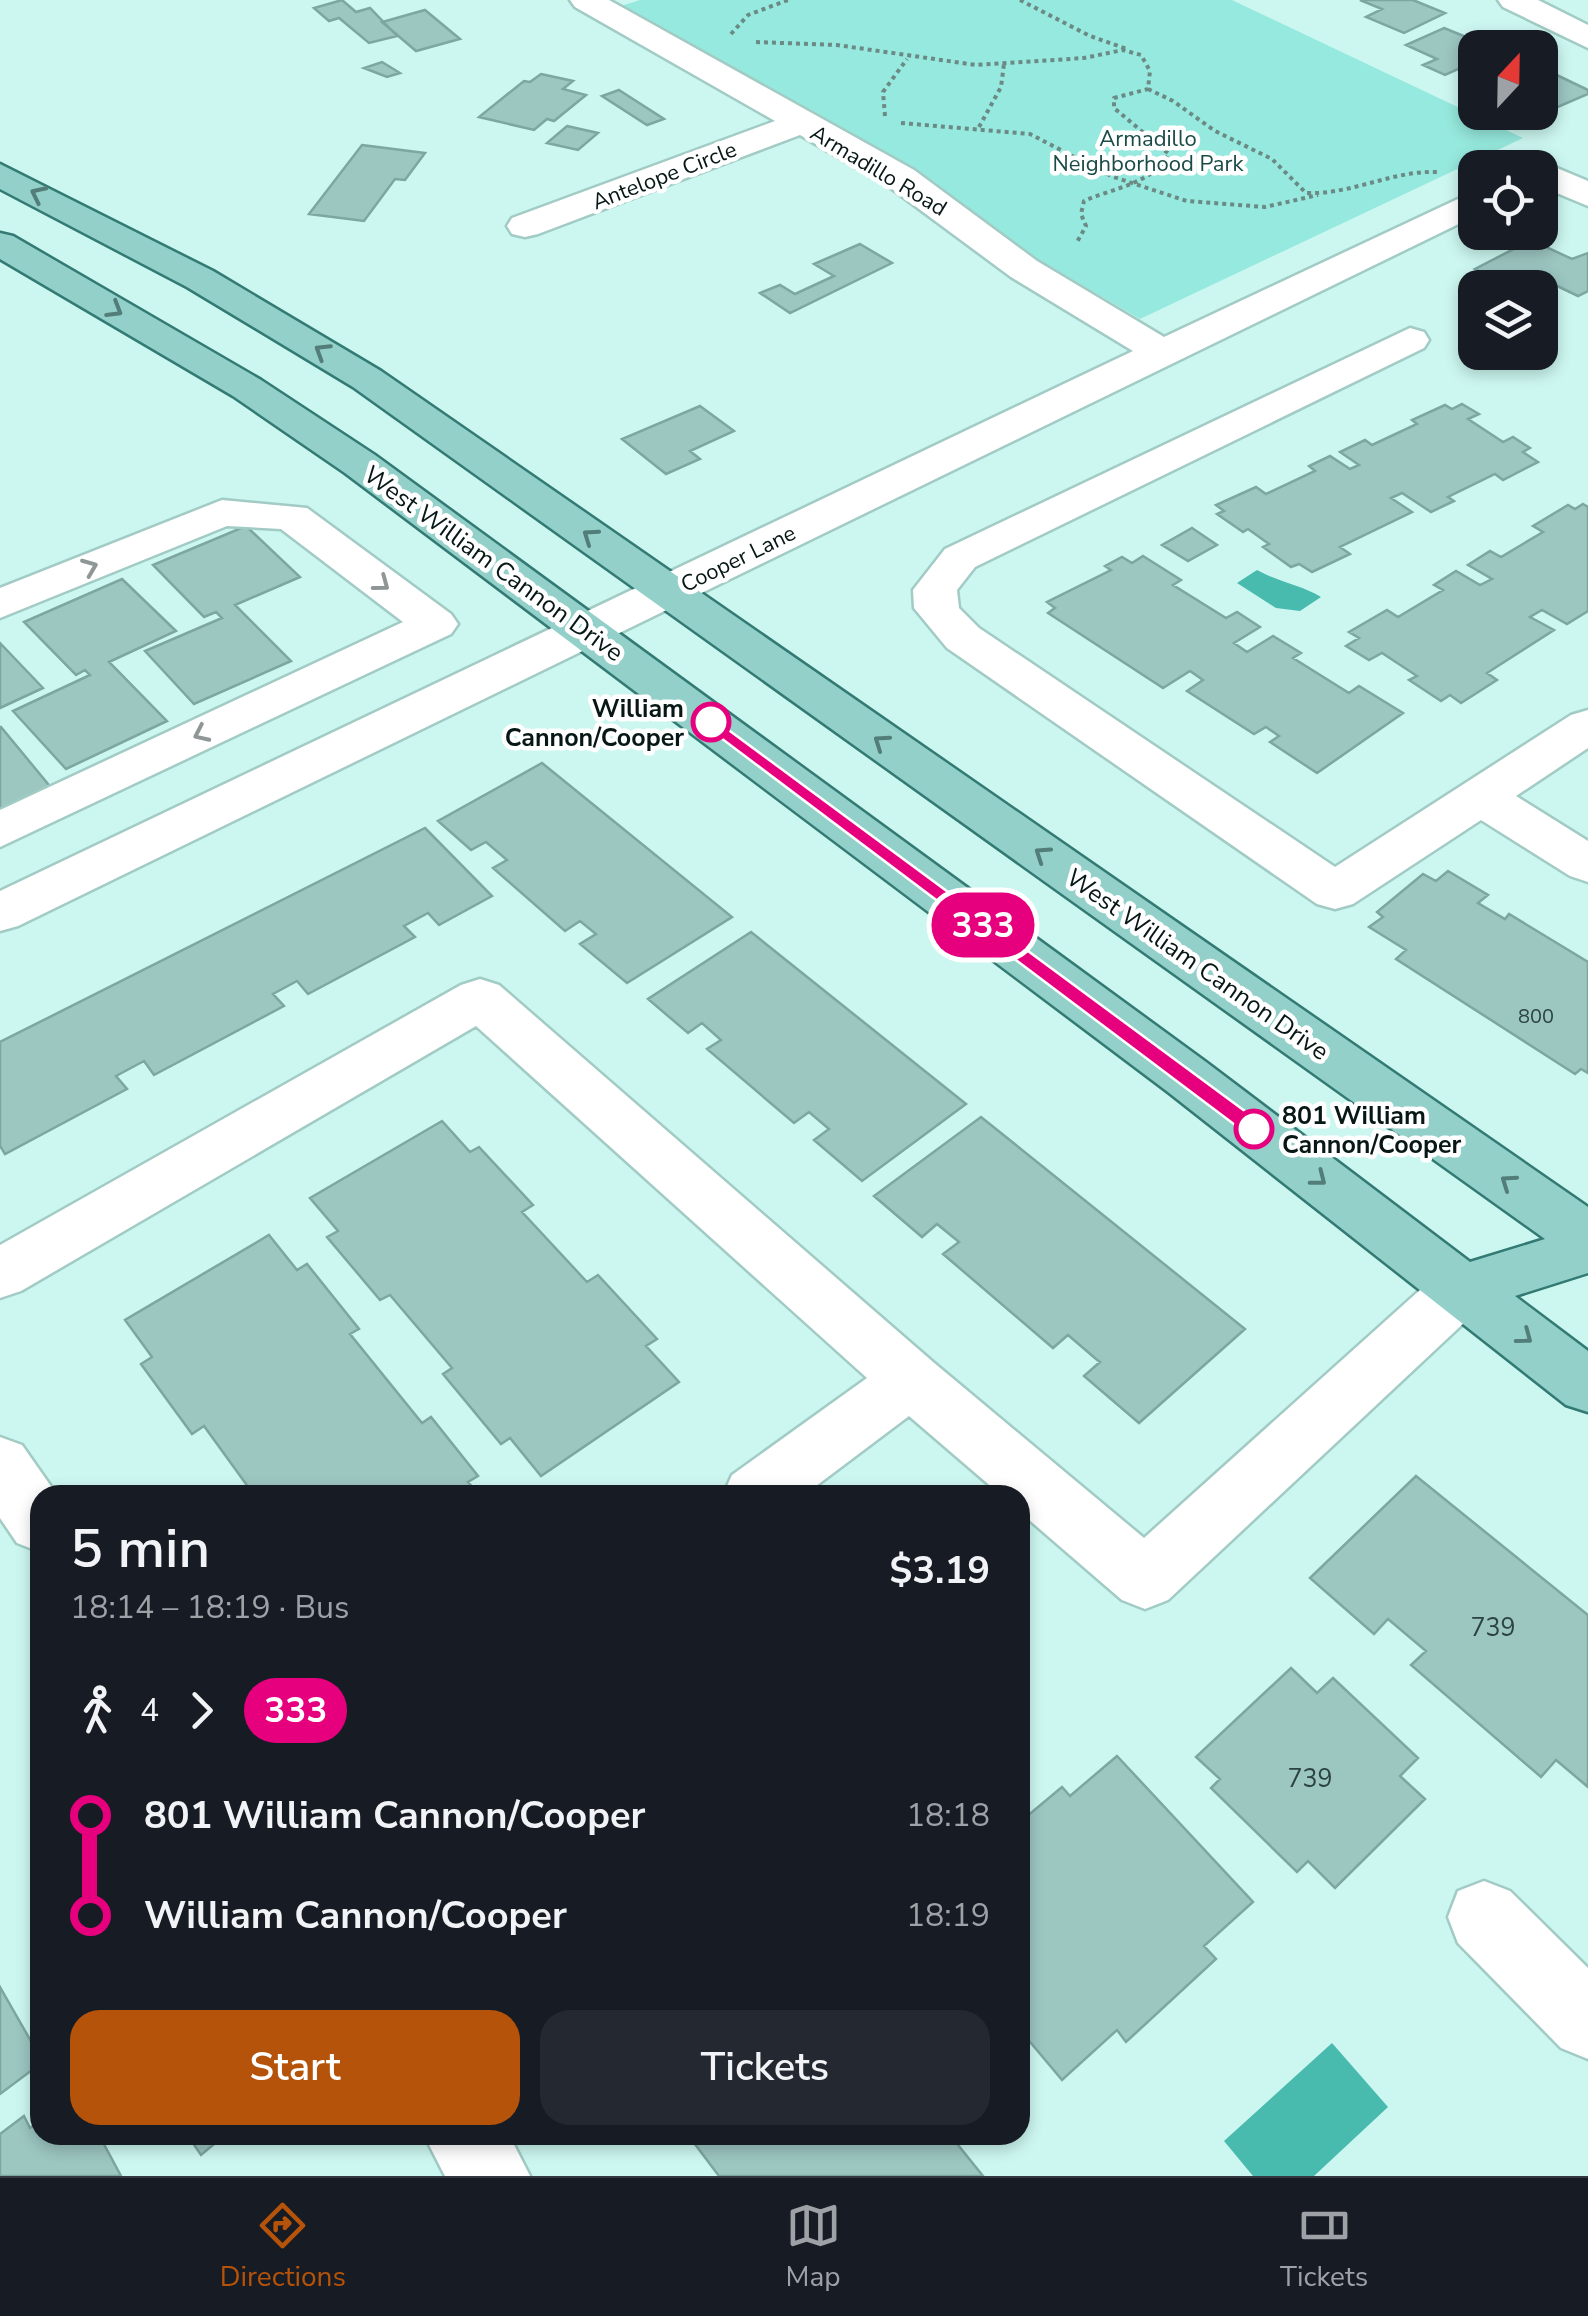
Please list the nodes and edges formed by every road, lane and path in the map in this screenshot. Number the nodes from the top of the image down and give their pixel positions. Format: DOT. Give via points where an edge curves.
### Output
graph roads {
  1 [pos="586,0"];
  2 [pos="788,0"];
  3 [pos="1020,0"];
  4 [pos="1514,0"];
  5 [pos="1588,38"];
  6 [pos="1132,51"];
  7 [pos="698,52"];
  8 [pos="908,58"];
  9 [pos="1004,64"];
  10 [pos="1148,90"];
  11 [pos="802,123"];
  12 [pos="978,128"];
  13 [pos="1572,154"];
  14 [pos="1558,161"];
  15 [pos="0,175"];
  16 [pos="1558,180"];
  17 [pos="1130,183"];
  18 [pos="1458,186"];
  19 [pos="1458,189"];
  20 [pos="1318,195"];
  21 [pos="1588,195"];
  22 [pos="525,226"];
  23 [pos="1077,242"];
  24 [pos="0,244"];
  25 [pos="1410,340"];
  26 [pos="1163,353"];
  27 [pos="670,591"];
  28 [pos="0,604"];
  29 [pos="587,630"];
  30 [pos="1588,726"];
  31 [pos="1481,796"];
  32 [pos="0,830"];
  33 [pos="1588,864"];
  34 [pos="0,913"];
  35 [pos="1588,1238"];
  36 [pos="1588,1249"];
  37 [pos="0,1274"];
  38 [pos="1461,1289"];
  39 [pos="911,1380"];
  40 [pos="1588,1386"];
  41 [pos="0,1465"];
  42 [pos="769,1485"];
  43 [pos="30,1508"];
  44 [pos="1484,1917"];
  45 [pos="1588,2022"];
  46 [pos="470,2145"];
  47 [pos="491,2176"];
  1 -- 7 [label="street, Armadillo Road"];
  2 -- 7 [label="path" via="740,19 729,36"];
  3 -- 6 [label="path"];
  4 -- 5 [label="street"];
  6 -- 9 [label="path"];
  6 -- 10 [label="path" via="1147,61"];
  7 -- 8 [label="path" via="806,43"];
  7 -- 11 [label="street, Armadillo Road"];
  8 -- 9 [label="path"];
  8 -- 12 [label="path" via="884,84 886,117 919,126"];
  9 -- 12 [label="path" via="1001,87"];
  10 -- 17 [label="path" via="1114,98 1114,108 1168,154 1166,164"];
  10 -- 20 [label="path" via="1244,142 1306,193"];
  11 -- 22 [label="street, Antelope Circle"];
  11 -- 26 [label="street, Armadillo Road" via="901,178 1024,269"];
  12 -- 17 [label="path" via="1033,134"];
  13 -- 14 [label="street"];
  27 -- 15 [label="main road, West William Cannon Drive, one-way" via="277,323"];
  16 -- 21 [label="street"];
  17 -- 20 [label="path" via="1181,201 1239,208"];
  17 -- 23 [label="path" via="1084,201 1086,226"];
  18 -- 20 [label="path" via="1409,169"];
  19 -- 26 [label="street, Cooper Lane"];
  24 -- 29 [label="main road, West William Cannon Drive, one-way" via="247,388"];
  25 -- 31 [label="street" via="960,558 934,597 938,616 963,638 1335,891"];
  26 -- 27 [label="street, Cooper Lane"];
  27 -- 29 [label="street, Cooper Lane"];
  35 -- 27 [label="main road, West William Cannon Drive, one-way"];
  28 -- 32 [label="street, one-way" via="222,512 292,517 435,624"];
  29 -- 34 [label="street, Cooper Lane"];
  29 -- 38 [label="main road, West William Cannon Drive, one-way"];
  30 -- 31 [label="street"];
  31 -- 33 [label="street"];
  36 -- 38 [label="main road"];
  37 -- 39 [label="street" via="480,998"];
  38 -- 39 [label="street" via="1144,1579"];
  38 -- 40 [label="main road, West William Cannon Drive, one-way"];
  39 -- 42 [label="street"];
  41 -- 43 [label="street"];
  44 -- 45 [label="street"];
  46 -- 47 [label="street"];
}
